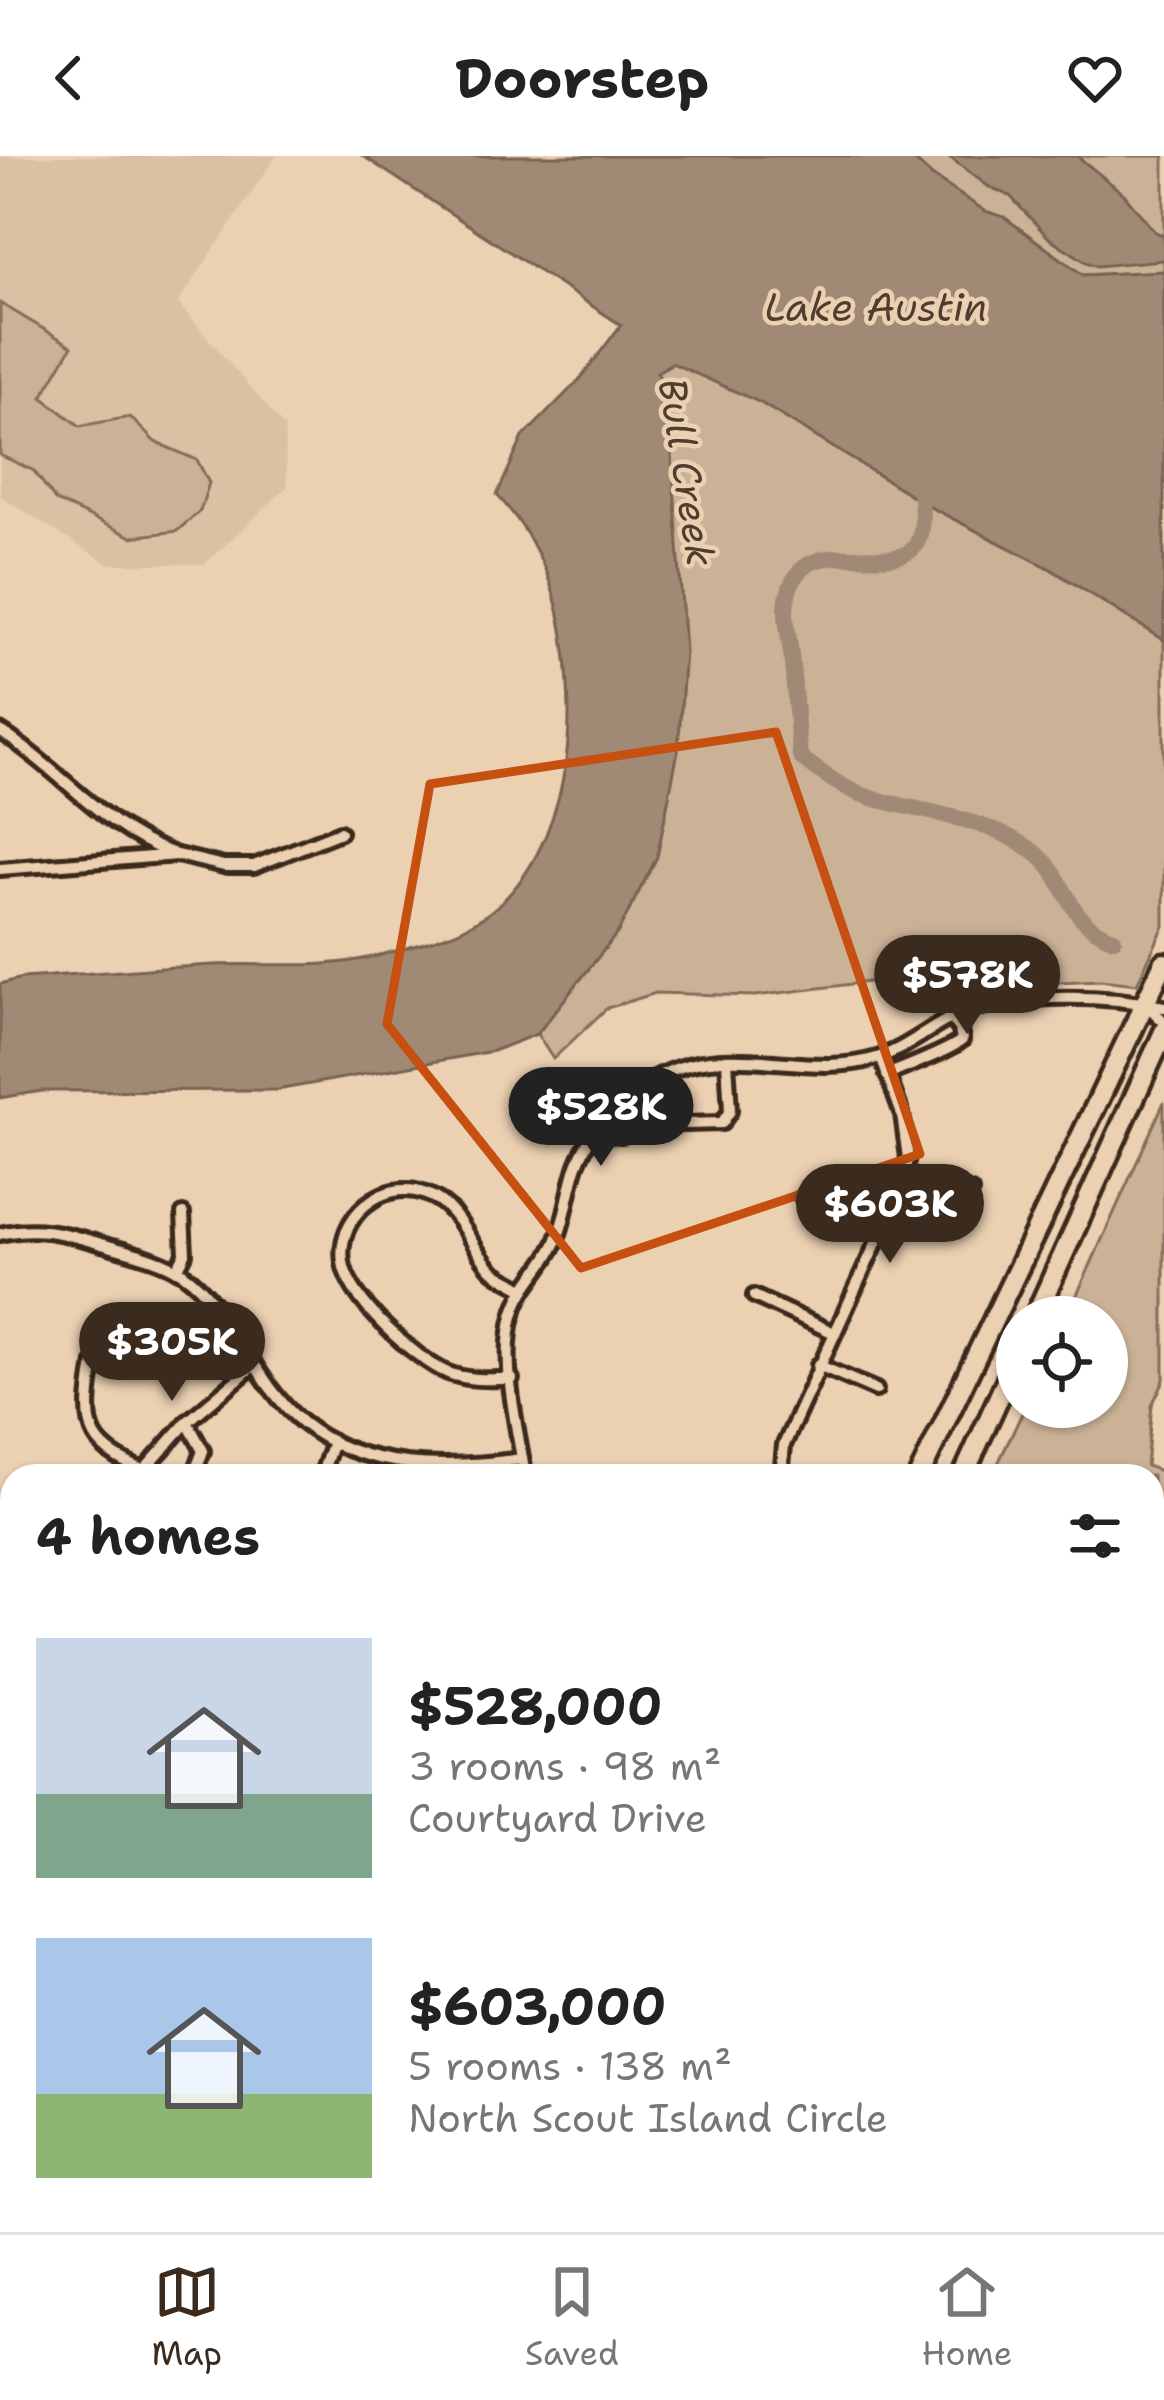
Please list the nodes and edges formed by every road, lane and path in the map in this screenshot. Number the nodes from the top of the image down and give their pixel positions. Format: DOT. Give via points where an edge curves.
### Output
graph roads {
  1 [pos="0,731"];
  2 [pos="340,832"];
  3 [pos="177,855"];
  4 [pos="0,869"];
  5 [pos="1164,963"];
  6 [pos="931,990"];
  7 [pos="1154,1005"];
  8 [pos="951,1018"];
  9 [pos="1164,1022"];
  10 [pos="1164,1032"];
  11 [pos="881,1058"];
  12 [pos="727,1060"];
  13 [pos="887,1075"];
  14 [pos="595,1133"];
  15 [pos="904,1174"];
  16 [pos="971,1192"];
  17 [pos="802,1197"];
  18 [pos="183,1214"];
  19 [pos="886,1219"];
  20 [pos="0,1234"];
  21 [pos="178,1270"];
  22 [pos="522,1288"];
  23 [pos="754,1296"];
  24 [pos="1045,1296"];
  25 [pos="832,1332"];
  26 [pos="94,1363"];
  27 [pos="818,1365"];
  28 [pos="252,1367"];
  29 [pos="512,1379"];
  30 [pos="877,1390"];
  31 [pos="996,1403"];
  32 [pos="187,1423"];
  33 [pos="333,1442"];
  34 [pos="522,1459"];
  35 [pos="126,1464"];
  36 [pos="148,1464"];
  37 [pos="198,1464"];
  38 [pos="325,1464"];
  39 [pos="411,1464"];
  40 [pos="499,1464"];
  41 [pos="523,1464"];
  42 [pos="782,1464"];
  43 [pos="925,1464"];
  44 [pos="968,1464"];
  1 -- 3 [label="street" via="109,820"];
  2 -- 3 [label="street" via="254,866"];
  3 -- 4 [label="street"];
  5 -- 7 [label="highway"];
  6 -- 8 [label="street"];
  7 -- 8 [label="street" via="994,1004"];
  7 -- 9 [label="street"];
  7 -- 43 [label="highway"];
  8 -- 11 [label="street"];
  8 -- 13 [label="street" via="962,1040"];
  10 -- 24 [label="highway"];
  11 -- 12 [label="street" via="816,1066"];
  11 -- 13 [label="street"];
  12 -- 14 [label="street" via="671,1070 618,1103"];
  12 -- 14 [label="street" via="730,1111 722,1123 691,1125 669,1115 622,1135"];
  13 -- 15 [label="street" via="907,1132"];
  14 -- 22 [label="street" via="555,1243"];
  15 -- 16 [label="street"];
  15 -- 19 [label="street"];
  17 -- 19 [label="street" via="827,1190"];
  18 -- 21 [label="street"];
  19 -- 25 [label="street"];
  20 -- 21 [label="street" via="57,1231"];
  21 -- 28 [label="street" via="224,1318"];
  22 -- 29 [label="street" via="509,1338"];
  22 -- 29 [label="street" via="492,1270 458,1219 428,1194 385,1194 347,1228 343,1265 352,1284 410,1349 452,1375"];
  23 -- 25 [label="street"];
  25 -- 27 [label="street"];
  26 -- 35 [label="street" via="86,1407 92,1432"];
  27 -- 30 [label="street"];
  27 -- 42 [label="street"];
  28 -- 32 [label="street"];
  28 -- 33 [label="street" via="303,1423"];
  29 -- 34 [label="street"];
  31 -- 44 [label="highway"];
  32 -- 36 [label="street"];
  32 -- 37 [label="street" via="203,1451"];
  33 -- 38 [label="street"];
  33 -- 39 [label="street"];
  34 -- 40 [label="street"];
  34 -- 41 [label="street"];
}
